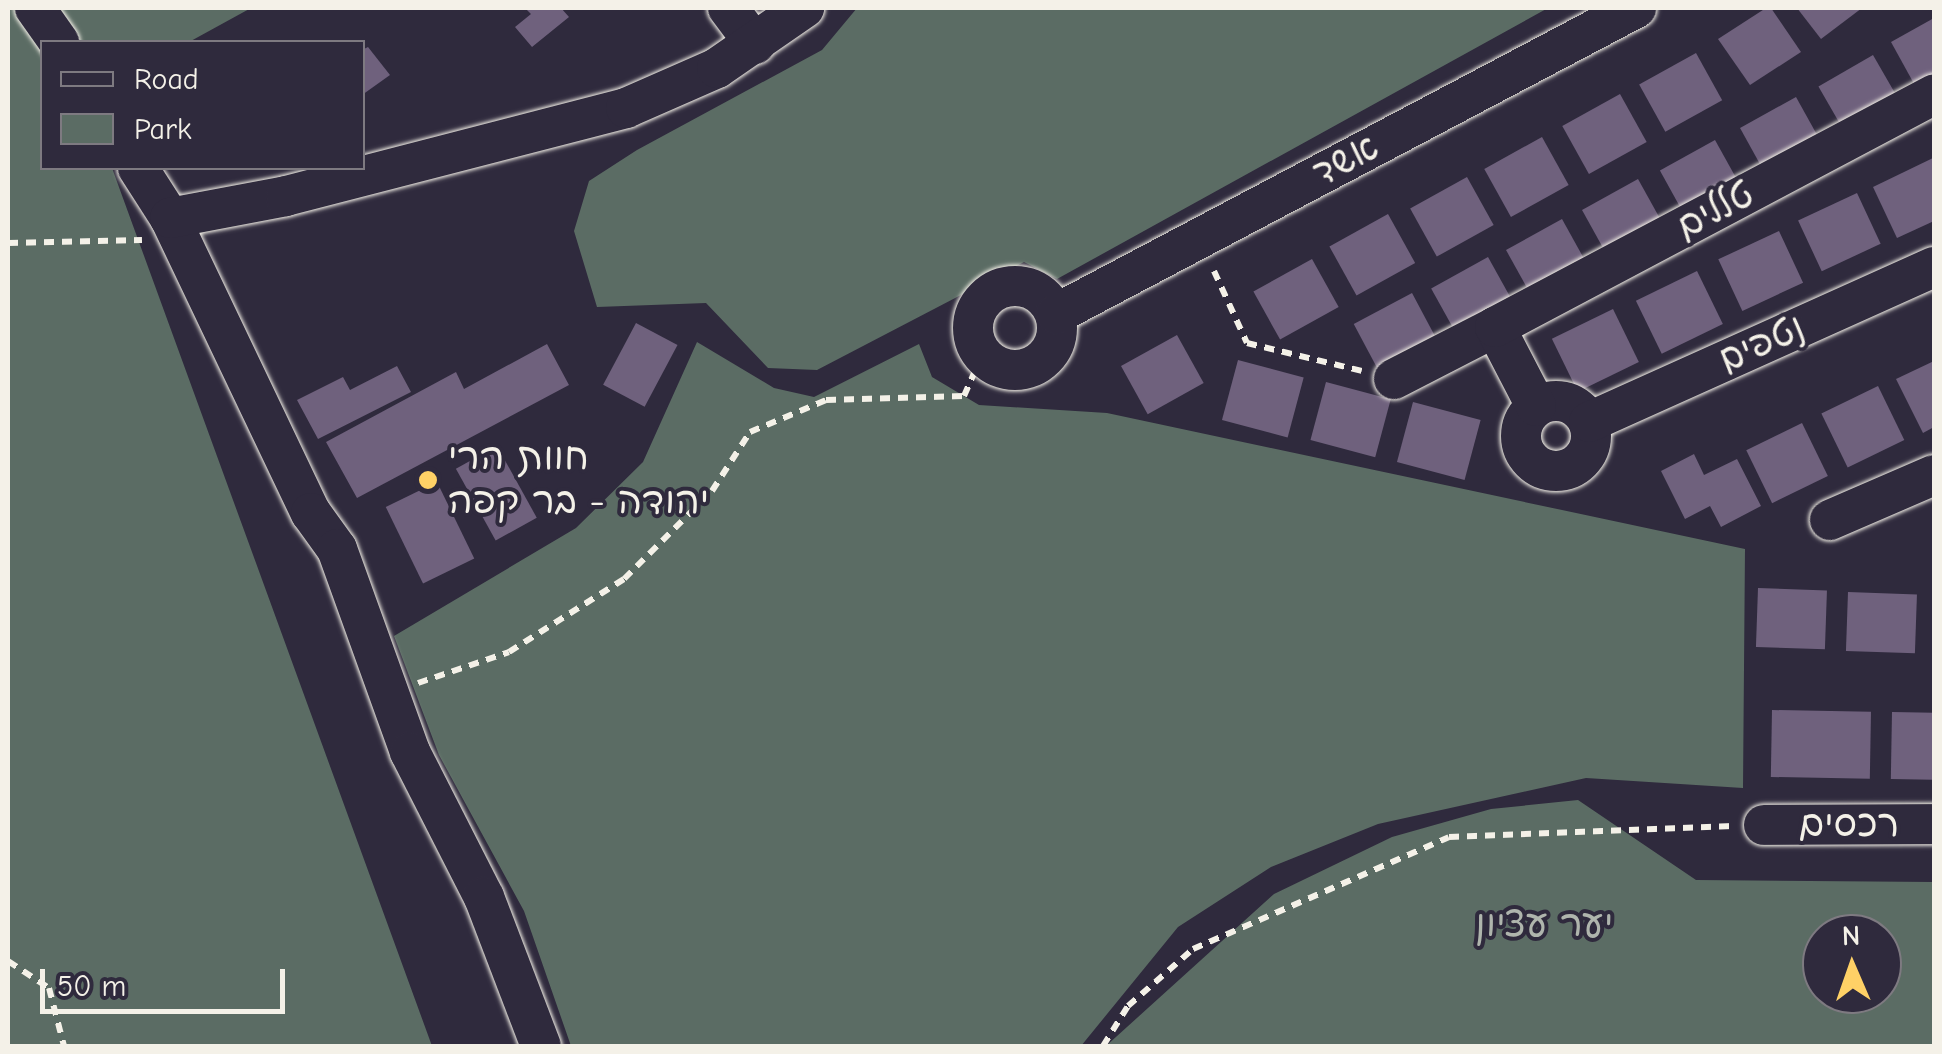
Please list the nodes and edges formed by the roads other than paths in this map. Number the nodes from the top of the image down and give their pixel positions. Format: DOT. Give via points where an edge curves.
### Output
graph roads {
  1 [pos="35,8"];
  2 [pos="728,8"];
  3 [pos="804,8"];
  4 [pos="1636,8"];
  5 [pos="59,40"];
  6 [pos="755,44"];
  7 [pos="1934,95"];
  8 [pos="139,170"];
  9 [pos="170,218"];
  10 [pos="1934,267"];
  11 [pos="1056,314"];
  12 [pos="1495,327"];
  13 [pos="1394,378"];
  14 [pos="1536,406"];
  15 [pos="1589,422"];
  16 [pos="1934,475"];
  17 [pos="1830,520"];
  18 [pos="1934,824"];
  19 [pos="1764,825"];
  20 [pos="541,1046"];
  1 -- 5 [label="street"];
  2 -- 6 [label="street"];
  3 -- 6 [label="street"];
  4 -- 11 [label="street, אשד"];
  6 -- 9 [label="street" via="626,108 286,196"];
  7 -- 12 [label="street, טללים"];
  8 -- 9 [label="street"];
  9 -- 20 [label="street" via="311,513 337,549 410,752 484,897"];
  10 -- 15 [label="street, נטפים"];
  11 -- 11 [label="street" via="1055,343 1036,364 1008,369 982,354 973,327 990,294 1028,288"];
  12 -- 13 [label="street, טללים"];
  12 -- 14 [label="street"];
  14 -- 15 [label="street" via="1560,400"];
  14 -- 15 [label="street" via="1520,436 1528,457 1546,470 1579,464 1592,444"];
  16 -- 17 [label="street"];
  18 -- 19 [label="street, רכסים"];
}
